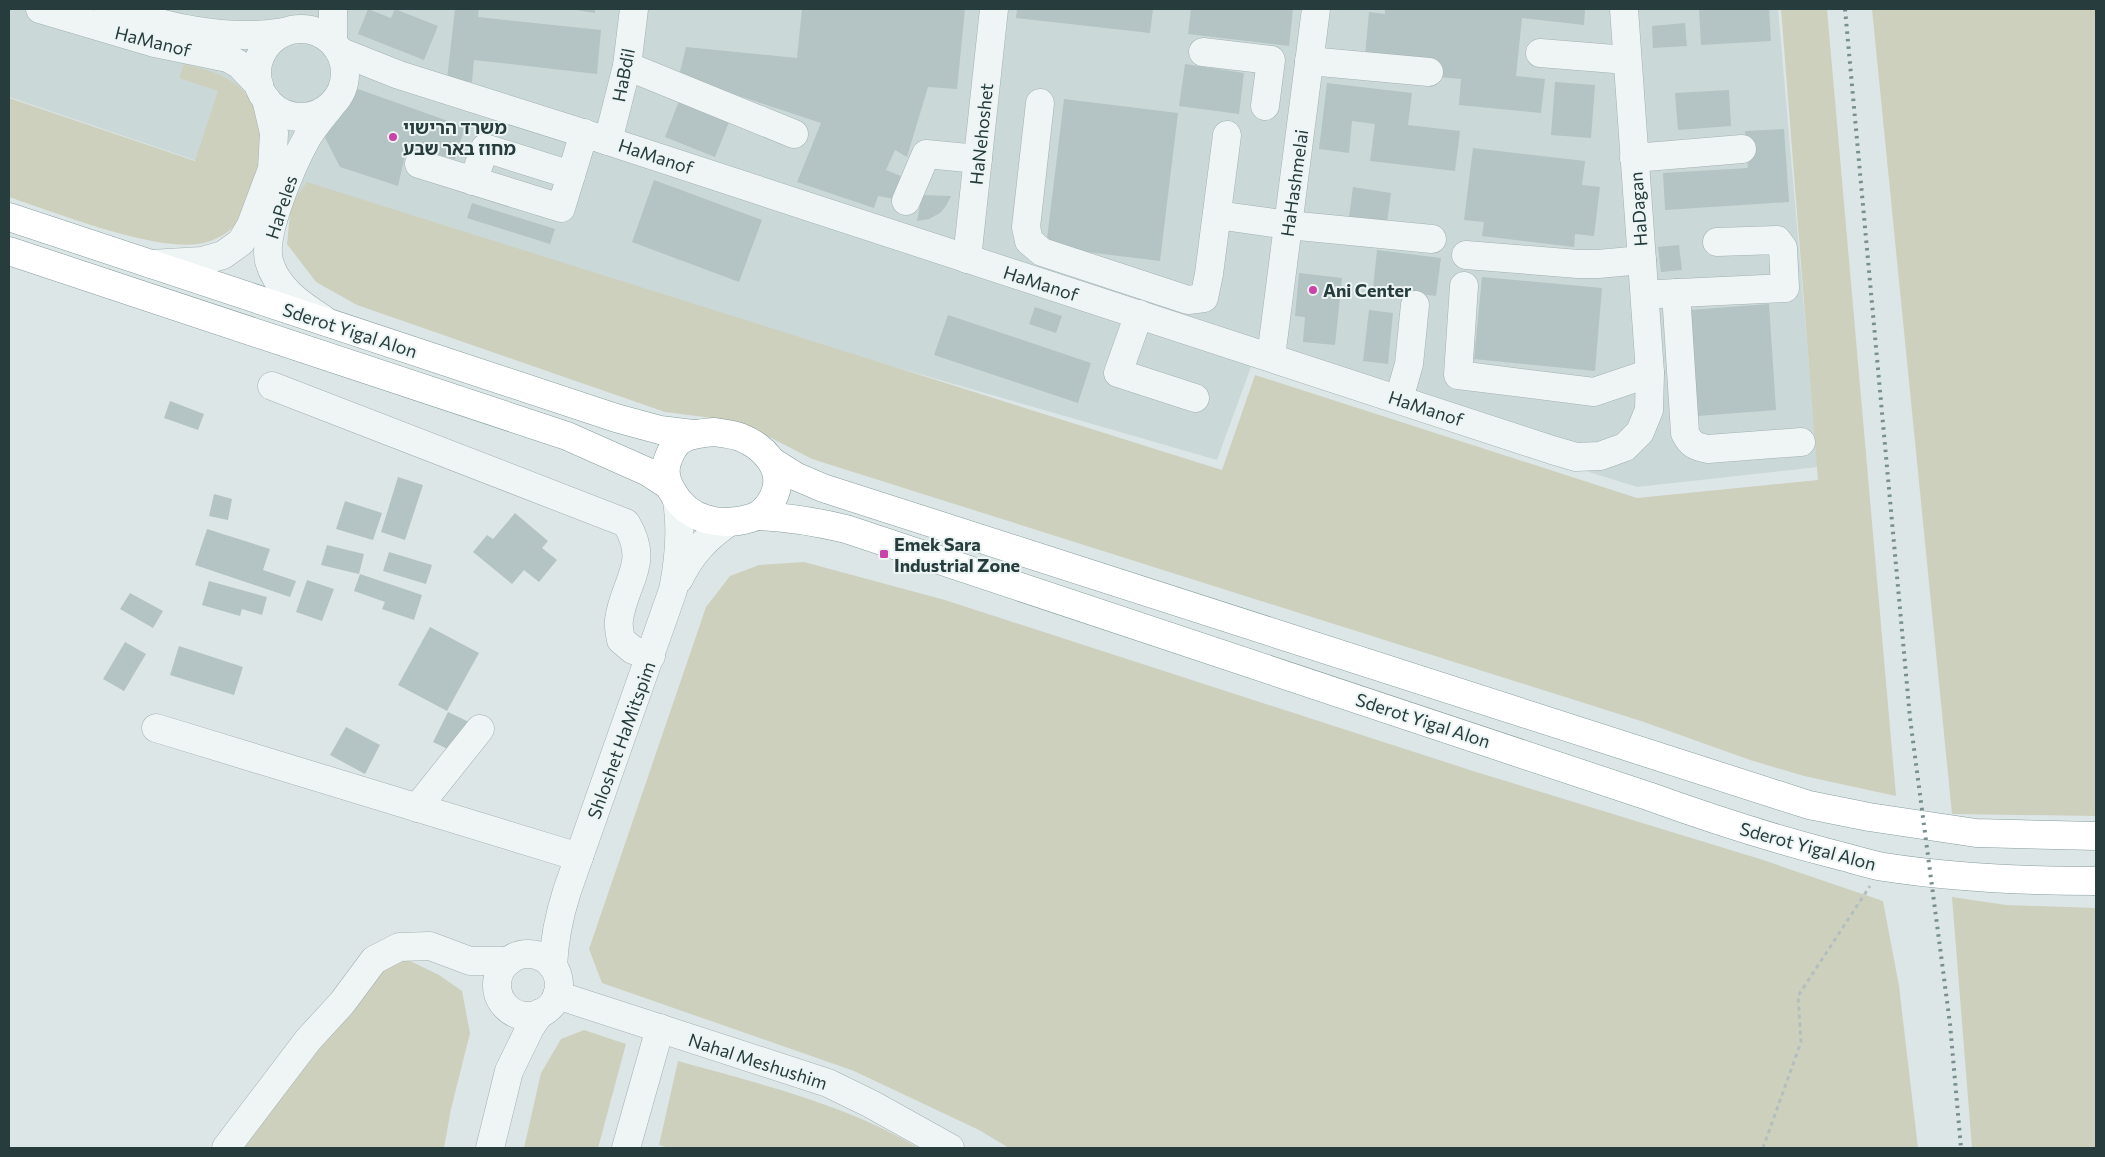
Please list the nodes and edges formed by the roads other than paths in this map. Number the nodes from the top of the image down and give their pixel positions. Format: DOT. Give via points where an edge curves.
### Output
graph roads {
  1 [pos="40,9"];
  2 [pos="108,9"];
  3 [pos="319,9"];
  4 [pos="333,9"];
  5 [pos="634,9"];
  6 [pos="994,9"];
  7 [pos="1316,9"];
  8 [pos="1624,9"];
  9 [pos="291,30"];
  10 [pos="337,47"];
  11 [pos="1203,52"];
  12 [pos="1540,52"];
  13 [pos="1627,60"];
  14 [pos="1310,61"];
  15 [pos="627,66"];
  16 [pos="1429,72"];
  17 [pos="414,80"];
  18 [pos="262,92"];
  19 [pos="1305,96"];
  20 [pos="1040,103"];
  21 [pos="333,104"];
  22 [pos="794,134"];
  23 [pos="1227,135"];
  24 [pos="596,137"];
  25 [pos="1742,149"];
  26 [pos="1634,158"];
  27 [pos="978,159"];
  28 [pos="419,164"];
  29 [pos="906,201"];
  30 [pos="1217,215"];
  31 [pos="9,216"];
  32 [pos="1288,225"];
  33 [pos="1432,239"];
  34 [pos="1717,242"];
  35 [pos="9,251"];
  36 [pos="1466,255"];
  37 [pos="967,259"];
  38 [pos="1642,260"];
  39 [pos="151,264"];
  40 [pos="1464,286"];
  41 [pos="1676,294"];
  42 [pos="1644,295"];
  43 [pos="1415,305"];
  44 [pos="1139,314"];
  45 [pos="328,323"];
  46 [pos="1271,356"];
  47 [pos="1650,373"];
  48 [pos="272,386"];
  49 [pos="1195,398"];
  50 [pos="1399,399"];
  51 [pos="1649,410"];
  52 [pos="692,434"];
  53 [pos="1801,442"];
  54 [pos="772,462"];
  55 [pos="673,493"];
  56 [pos="758,516"];
  57 [pos="729,522"];
  58 [pos="674,590"];
  59 [pos="650,656"];
  60 [pos="156,728"];
  61 [pos="480,729"];
  62 [pos="417,808"];
  63 [pos="2096,836"];
  64 [pos="579,857"];
  65 [pos="2096,881"];
  66 [pos="567,891"];
  67 [pos="518,957"];
  68 [pos="460,958"];
  69 [pos="553,967"];
  70 [pos="502,1001"];
  71 [pos="548,1004"];
  72 [pos="660,1028"];
  73 [pos="509,1071"];
  74 [pos="226,1148"];
  75 [pos="490,1148"];
  76 [pos="626,1148"];
  77 [pos="950,1148"];
  1 -- 18 [label="street, HaManof" via="154,44 228,58 240,65"];
  2 -- 9 [label="street, HaManof" via="160,24 216,34 258,36"];
  3 -- 9 [label="street" via="307,25"];
  4 -- 10 [label="street"];
  5 -- 15 [label="street, HaBdil"];
  6 -- 27 [label="street, HaNehoshet"];
  7 -- 14 [label="street, HaHashmelai"];
  8 -- 13 [label="street, HaDagan"];
  9 -- 10 [label="street" via="323,34"];
  9 -- 18 [label="street" via="264,48 257,72"];
  10 -- 17 [label="street, HaManof"];
  10 -- 21 [label="street" via="346,72 341,92"];
  11 -- 19 [label="street" via="1271,60 1266,99"];
  12 -- 13 [label="street"];
  13 -- 26 [label="street, HaDagan"];
  14 -- 16 [label="street"];
  14 -- 19 [label="street, HaHashmelai"];
  15 -- 22 [label="street"];
  15 -- 24 [label="street, HaBdil"];
  17 -- 21 [label="street, HaManof" via="389,78 372,83"];
  17 -- 24 [label="street, HaManof"];
  18 -- 21 [label="street" via="276,109 289,115 304,117 318,114"];
  18 -- 39 [label="street, HaPeles" via="274,133 272,169 251,225 241,242 223,255 202,261"];
  19 -- 32 [label="street, HaHashmelai"];
  20 -- 30 [label="street" via="1026,227 1029,241 1042,252 1188,300 1204,298"];
  21 -- 45 [label="street, HaPeles" via="306,140 281,197 268,244 269,260 284,289"];
  23 -- 30 [label="street"];
  24 -- 28 [label="street, HaBdil" via="571,175 561,208"];
  24 -- 37 [label="street, HaManof"];
  25 -- 26 [label="street"];
  26 -- 38 [label="street, HaDagan"];
  27 -- 29 [label="street" via="926,154"];
  27 -- 37 [label="street, HaNehoshet"];
  30 -- 32 [label="street"];
  31 -- 39 [label="highway, Sderot Yigal Alon"];
  32 -- 33 [label="street"];
  32 -- 46 [label="street, HaHashmelai"];
  34 -- 41 [label="street" via="1777,240 1783,248 1784,288"];
  35 -- 55 [label="highway, Sderot Yigal Alon" via="567,436 648,472"];
  36 -- 38 [label="street" via="1578,264"];
  37 -- 44 [label="street, HaManof"];
  38 -- 42 [label="street, HaDagan"];
  39 -- 45 [label="highway, Sderot Yigal Alon"];
  40 -- 47 [label="street" via="1458,375 1594,392"];
  41 -- 42 [label="street"];
  41 -- 53 [label="street" via="1684,432 1690,442 1708,449"];
  42 -- 47 [label="street, HaDagan"];
  43 -- 50 [label="street" via="1409,364"];
  44 -- 46 [label="street, HaManof"];
  44 -- 49 [label="street" via="1118,373"];
  45 -- 52 [label="highway, Sderot Yigal Alon" via="616,418 660,430"];
  46 -- 50 [label="street, HaManof"];
  47 -- 51 [label="street, HaDagan"];
  48 -- 59 [label="street" via="626,523 635,538 637,560 618,621 621,640 633,650"];
  50 -- 51 [label="street, HaManof" via="1576,457 1600,456 1624,447 1640,432"];
  52 -- 54 [label="highway, Sderot Yigal Alon" via="714,432 738,436 754,444"];
  52 -- 55 [label="highway" via="680,440 670,451 665,468"];
  54 -- 56 [label="highway" via="778,476 776,493 768,508"];
  54 -- 63 [label="highway, Sderot Yigal Alon" via="823,488 1809,805 1976,833"];
  55 -- 57 [label="highway, Sderot Yigal Alon" via="687,510 702,518"];
  55 -- 58 [label="street, Shloshet HaMitspim" via="680,518"];
  56 -- 57 [label="highway, Sderot Yigal Alon"];
  56 -- 65 [label="highway, Sderot Yigal Alon" via="786,517 846,530 1798,845 1882,867 1944,875 2004,880"];
  57 -- 58 [label="street, Shloshet HaMitspim" via="696,550"];
  58 -- 59 [label="street, Shloshet HaMitspim"];
  59 -- 64 [label="street, Shloshet HaMitspim"];
  60 -- 62 [label="street"];
  61 -- 62 [label="street"];
  62 -- 64 [label="street"];
  64 -- 66 [label="street, Shloshet HaMitspim"];
  66 -- 67 [label="street, Shloshet HaMitspim" via="548,927"];
  66 -- 69 [label="street, Shloshet HaMitspim" via="558,922"];
  67 -- 68 [label="street" via="483,962"];
  67 -- 69 [label="street" via="536,955"];
  67 -- 70 [label="street" via="498,975"];
  68 -- 70 [label="street" via="479,972"];
  68 -- 74 [label="street" via="430,946 399,948 374,960"];
  69 -- 71 [label="street" via="559,985"];
  70 -- 71 [label="street" via="523,1016"];
  70 -- 73 [label="street" via="510,1047"];
  71 -- 72 [label="street, Nahal Meshushim"];
  71 -- 73 [label="street" via="530,1028"];
  72 -- 76 [label="street"];
  72 -- 77 [label="street, Nahal Meshushim" via="828,1083"];
  73 -- 75 [label="street"];
}
